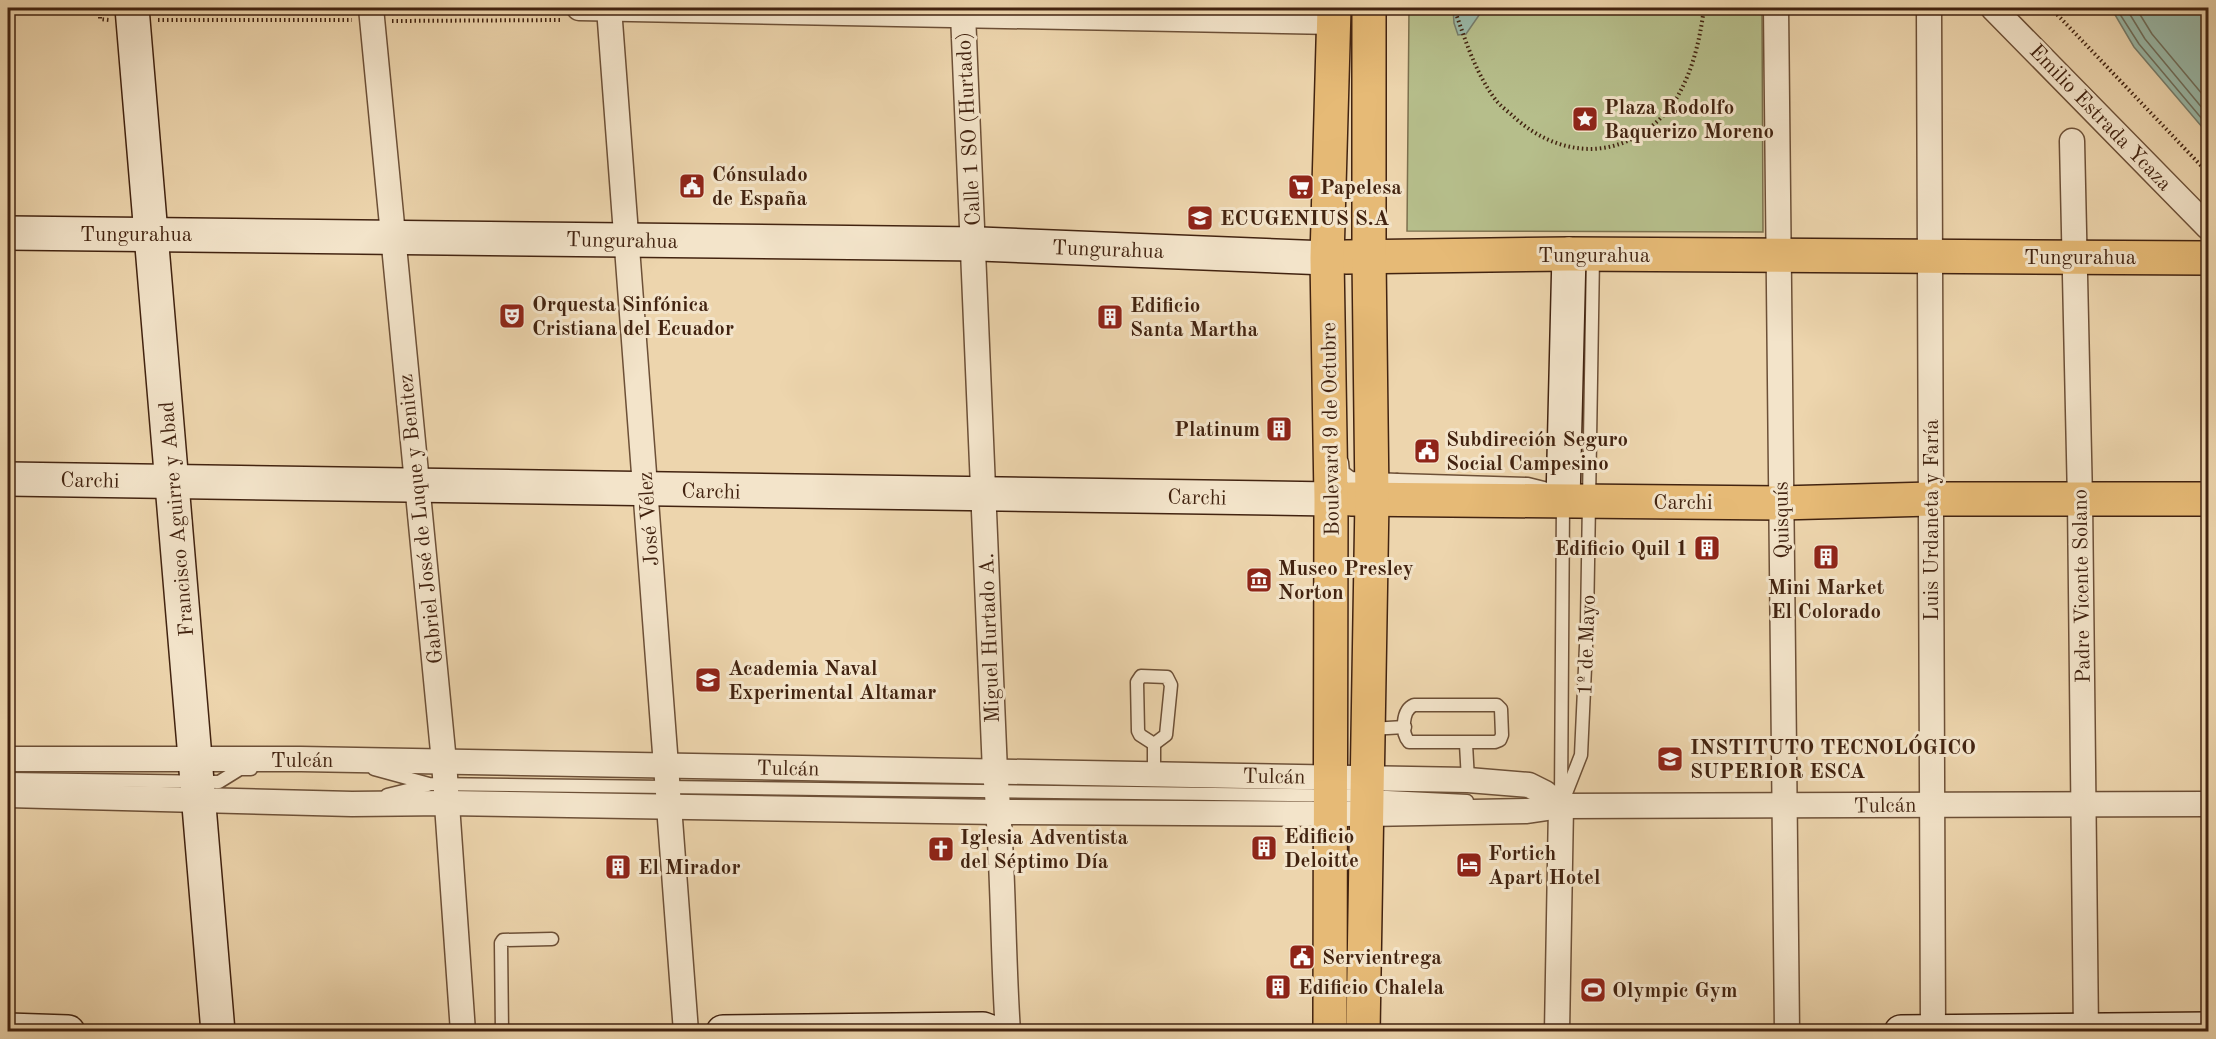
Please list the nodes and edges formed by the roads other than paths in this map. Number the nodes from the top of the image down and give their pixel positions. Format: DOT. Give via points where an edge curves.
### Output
graph roads {
  1 [pos="609,8"];
  2 [pos="1369,8"];
  3 [pos="1776,8"];
  4 [pos="1929,8"];
  5 [pos="1993,8"];
  6 [pos="372,14"];
  7 [pos="571,14"];
  8 [pos="963,14"];
  9 [pos="139,15"];
  10 [pos="1340,17"];
  11 [pos="2072,141"];
  12 [pos="2208,227"];
  13 [pos="8,233"];
  14 [pos="162,235"];
  15 [pos="393,237"];
  16 [pos="626,240"];
  17 [pos="973,244"];
  18 [pos="1346,254"];
  19 [pos="1581,254"];
  20 [pos="1779,256"];
  21 [pos="2074,256"];
  22 [pos="1930,257"];
  23 [pos="2208,258"];
  24 [pos="1342,398"];
  25 [pos="8,479"];
  26 [pos="182,482"];
  27 [pos="416,484"];
  28 [pos="1380,486"];
  29 [pos="646,490"];
  30 [pos="983,495"];
  31 [pos="1331,499"];
  32 [pos="1931,499"];
  33 [pos="2208,499"];
  34 [pos="2080,500"];
  35 [pos="1576,501"];
  36 [pos="1780,503"];
  37 [pos="1405,727"];
  38 [pos="1368,729"];
  39 [pos="1154,744"];
  40 [pos="1466,744"];
  41 [pos="8,759"];
  42 [pos="205,772"];
  43 [pos="1154,774"];
  44 [pos="8,779"];
  45 [pos="1468,780"];
  46 [pos="442,784"];
  47 [pos="668,786"];
  48 [pos="997,792"];
  49 [pos="8,795"];
  50 [pos="1330,796"];
  51 [pos="1367,796"];
  52 [pos="2084,803"];
  53 [pos="1932,804"];
  54 [pos="2208,804"];
  55 [pos="1561,806"];
  56 [pos="1785,806"];
  57 [pos="552,939"];
  58 [pos="2208,1029"];
  59 [pos="8,1030"];
  60 [pos="1934,1031"];
  61 [pos="2086,1031"];
  62 [pos="68,1032"];
  63 [pos="218,1032"];
  64 [pos="463,1032"];
  65 [pos="502,1032"];
  66 [pos="686,1032"];
  67 [pos="723,1032"];
  68 [pos="991,1032"];
  69 [pos="1008,1032"];
  70 [pos="1330,1032"];
  71 [pos="1363,1032"];
  72 [pos="1557,1032"];
  73 [pos="1787,1032"];
  74 [pos="1900,1032"];
  1 -- 7 [label="street"];
  1 -- 8 [label="street"];
  1 -- 16 [label="street, José Vélez"];
  2 -- 18 [label="main road, Boulevard 9 de Octubre"];
  3 -- 20 [label="street, Quisquís"];
  4 -- 22 [label="street, Luis Urdaneta y Faría"];
  5 -- 12 [label="street, Emilio Estrada Ycaza"];
  6 -- 15 [label="street, Gabriel José de Luque y Benitez"];
  8 -- 10 [label="street"];
  8 -- 17 [label="street, Calle 1 SO (Hurtado)"];
  9 -- 14 [label="main road, Francisco Aguirre y Abad"];
  10 -- 18 [label="main road, Boulevard 9 de Octubre"];
  11 -- 21 [label="street, Padre Vicente Solano"];
  13 -- 14 [label="main road, Tungurahua"];
  14 -- 15 [label="main road, Tungurahua"];
  14 -- 26 [label="main road, Francisco Aguirre y Abad"];
  15 -- 16 [label="main road, Tungurahua"];
  15 -- 27 [label="street, Gabriel José de Luque y Benitez"];
  16 -- 17 [label="main road, Tungurahua"];
  16 -- 29 [label="street, José Vélez"];
  17 -- 18 [label="main road, Tungurahua"];
  17 -- 30 [label="street, Miguel Hurtado A."];
  18 -- 19 [label="main road, Tungurahua"];
  18 -- 28 [label="main road, Boulevard 9 de Octubre"];
  18 -- 31 [label="main road, Boulevard 9 de Octubre"];
  19 -- 20 [label="main road, Tungurahua"];
  19 -- 35 [label="main road, 1º de Mayo"];
  20 -- 22 [label="main road, Tungurahua"];
  20 -- 36 [label="street, Quisquís"];
  21 -- 22 [label="main road, Tungurahua"];
  21 -- 23 [label="main road, Tungurahua"];
  21 -- 34 [label="street, Padre Vicente Solano"];
  22 -- 32 [label="street, Luis Urdaneta y Faría"];
  24 -- 28 [label="lane, Boulevard 9 de Octubre" via="1343,472"];
  25 -- 26 [label="main road, Carchi"];
  26 -- 27 [label="main road, Carchi"];
  26 -- 42 [label="main road, Francisco Aguirre y Abad"];
  27 -- 29 [label="main road, Carchi"];
  27 -- 46 [label="street, Gabriel José de Luque y Benitez"];
  28 -- 31 [label="main road, Carchi"];
  28 -- 35 [label="main road, Carchi"];
  28 -- 38 [label="main road, Boulevard 9 de Octubre"];
  29 -- 30 [label="main road, Carchi"];
  29 -- 47 [label="street, José Vélez"];
  30 -- 31 [label="main road, Carchi"];
  30 -- 48 [label="street, Miguel Hurtado A."];
  31 -- 50 [label="main road, Boulevard 9 de Octubre"];
  32 -- 34 [label="main road, Carchi"];
  32 -- 36 [label="main road, Carchi"];
  32 -- 53 [label="street, Luis Urdaneta y Faría"];
  33 -- 34 [label="main road, Carchi"];
  34 -- 52 [label="street, Padre Vicente Solano"];
  35 -- 36 [label="main road, Carchi"];
  35 -- 55 [label="lane"];
  35 -- 55 [label="lane, 1º de Mayo" via="1587,624 1581,755"];
  36 -- 56 [label="street, Quisquís"];
  37 -- 38 [label="lane"];
  37 -- 40 [label="lane" via="1409,742"];
  37 -- 40 [label="lane" via="1407,711 1414,705 1500,706 1500,741"];
  38 -- 51 [label="main road, Boulevard 9 de Octubre"];
  39 -- 39 [label="lane" via="1166,735 1171,685 1167,677 1141,676 1137,682 1138,731"];
  39 -- 43 [label="lane"];
  40 -- 45 [label="lane"];
  41 -- 42 [label="street, Tulcán"];
  42 -- 44 [label="lane"];
  42 -- 46 [label="street, Tulcán"];
  42 -- 46 [label="street, Tulcán" via="352,804"];
  42 -- 49 [label="street, Tulcán"];
  42 -- 63 [label="main road, Francisco Aguirre y Abad"];
  43 -- 48 [label="street, Tulcán"];
  43 -- 50 [label="street, Tulcán"];
  45 -- 51 [label="street, Tulcán"];
  45 -- 55 [label="street, Tulcán" via="1529,785"];
  46 -- 47 [label="street, Tulcán"];
  46 -- 47 [label="street, Tulcán"];
  46 -- 64 [label="street, Gabriel José de Luque y Benitez"];
  47 -- 48 [label="street, Tulcán"];
  47 -- 48 [label="street, Tulcán"];
  47 -- 66 [label="street, José Vélez"];
  48 -- 50 [label="street, Tulcán"];
  48 -- 69 [label="street, Miguel Hurtado A."];
  50 -- 51 [label="street, Tulcán"];
  50 -- 51 [label="street, Tulcán"];
  50 -- 70 [label="main road, Boulevard 9 de Octubre"];
  51 -- 55 [label="street, Tulcán" via="1527,811"];
  51 -- 71 [label="main road, Boulevard 9 de Octubre"];
  52 -- 53 [label="street, Tulcán"];
  52 -- 54 [label="street, Tulcán"];
  52 -- 61 [label="street, Padre Vicente Solano"];
  53 -- 56 [label="street, Tulcán"];
  53 -- 60 [label="street, Luis Urdaneta y Faría"];
  55 -- 56 [label="street, Tulcán"];
  55 -- 72 [label="street, 1º de Mayo"];
  56 -- 73 [label="street, Quisquís"];
  57 -- 65 [label="lane" via="501,943"];
  58 -- 61 [label="main road"];
  59 -- 62 [label="main road"];
  60 -- 61 [label="main road"];
  60 -- 74 [label="main road"];
  67 -- 68 [label="main road"];
}
